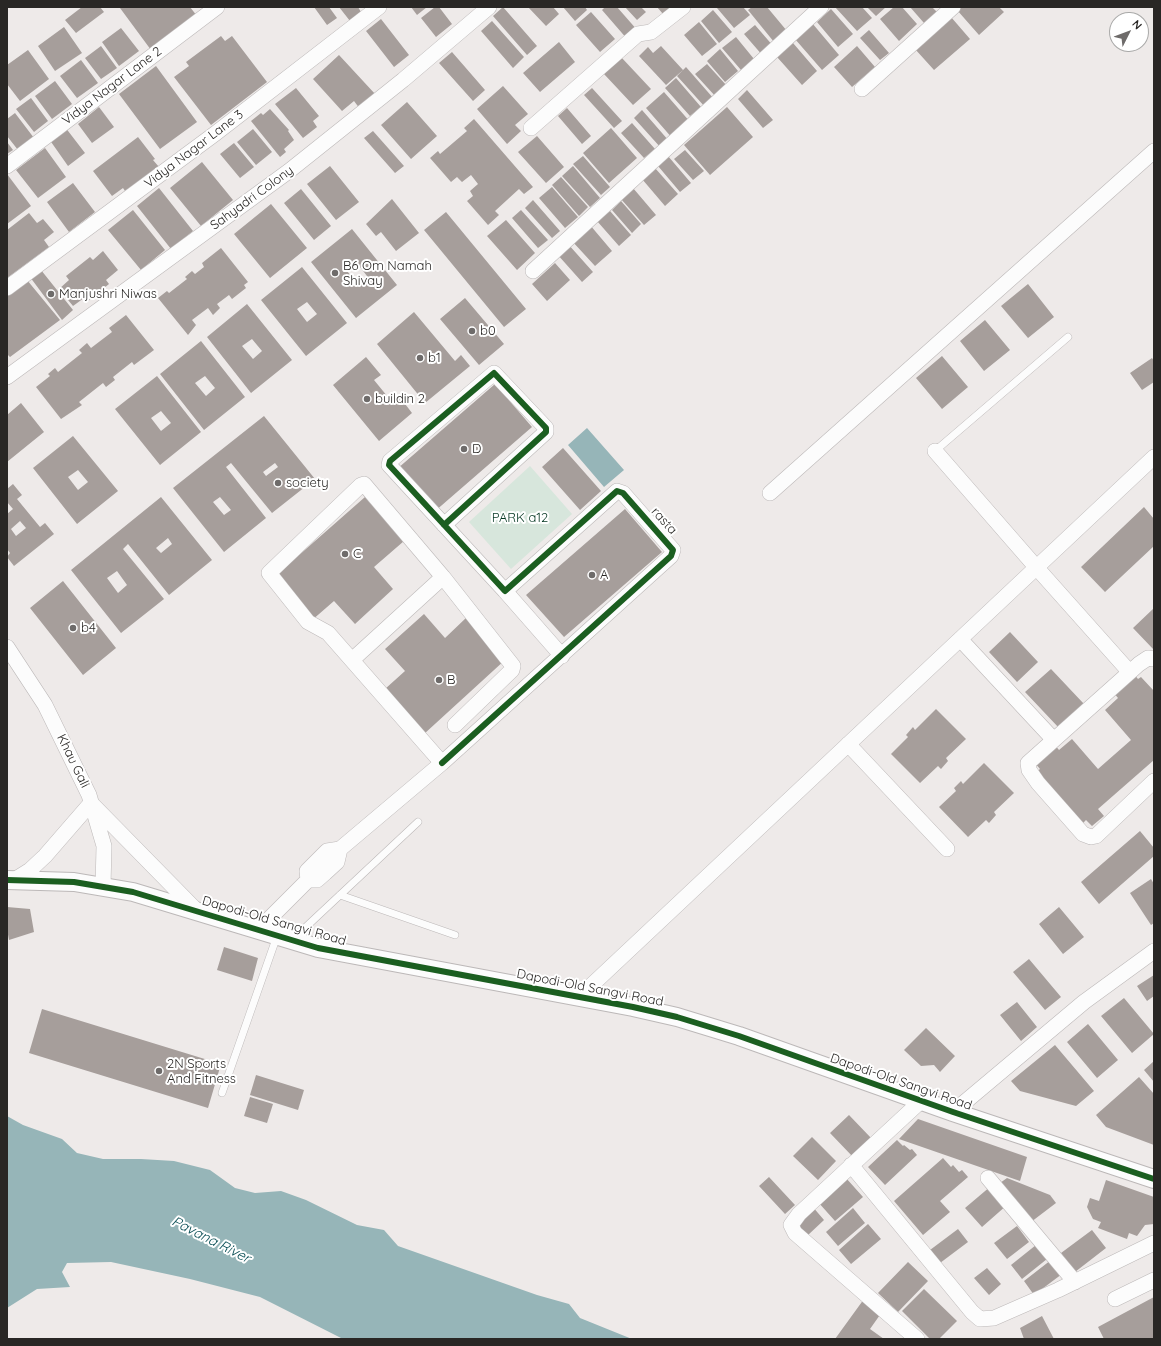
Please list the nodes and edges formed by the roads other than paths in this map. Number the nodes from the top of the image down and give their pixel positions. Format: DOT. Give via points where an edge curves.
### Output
graph roads {
  1 [pos="217,7"];
  2 [pos="379,7"];
  3 [pos="489,7"];
  4 [pos="683,7"];
  5 [pos="821,7"];
  6 [pos="953,7"];
  7 [pos="862,89"];
  8 [pos="531,128"];
  9 [pos="1154,151"];
  10 [pos="7,166"];
  11 [pos="534,271"];
  12 [pos="7,288"];
  13 [pos="1068,337"];
  14 [pos="7,377"];
  15 [pos="936,451"];
  16 [pos="1154,457"];
  17 [pos="770,493"];
  18 [pos="444,525"];
  19 [pos="1036,567"];
  20 [pos="443,577"];
  21 [pos="504,592"];
  22 [pos="960,639"];
  23 [pos="7,647"];
  24 [pos="562,656"];
  25 [pos="1154,659"];
  26 [pos="352,660"];
  27 [pos="1126,668"];
  28 [pos="455,725"];
  29 [pos="1053,739"];
  30 [pos="848,744"];
  31 [pos="442,763"];
  32 [pos="1154,781"];
  33 [pos="91,803"];
  34 [pos="418,822"];
  35 [pos="947,849"];
  36 [pos="10,880"];
  37 [pos="103,887"];
  38 [pos="340,895"];
  39 [pos="198,912"];
  40 [pos="258,930"];
  41 [pos="456,935"];
  42 [pos="285,938"];
  43 [pos="1154,951"];
  44 [pos="579,997"];
  45 [pos="222,1093"];
  46 [pos="922,1101"];
  47 [pos="953,1112"];
  48 [pos="852,1165"];
  49 [pos="988,1178"];
  50 [pos="1154,1179"];
  51 [pos="1154,1243"];
  52 [pos="1154,1280"];
  53 [pos="1075,1282"];
  54 [pos="1115,1300"];
  55 [pos="917,1339"];
  1 -- 10 [label="street, Vidya Nagar Lane 2"];
  2 -- 12 [label="street, Vidya Nagar Lane 3" via="216,133"];
  3 -- 14 [label="street, Sahyadri Colony" via="289,171"];
  4 -- 8 [label="street" via="650,32 638,34"];
  5 -- 11 [label="street"];
  6 -- 7 [label="street"];
  9 -- 17 [label="street"];
  13 -- 15 [label="lane"];
  15 -- 19 [label="street"];
  16 -- 19 [label="street"];
  18 -- 18 [label="street" via="389,463 495,373 546,428 546,432"];
  18 -- 21 [label="street"];
  19 -- 22 [label="street"];
  19 -- 27 [label="street"];
  20 -- 26 [label="street"];
  20 -- 26 [label="street" via="366,485 361,485 269,573 308,622 324,629"];
  20 -- 28 [label="street" via="513,666 512,670"];
  21 -- 24 [label="street"];
  21 -- 24 [label="street, rasta" via="616,491 623,493 672,547 671,556"];
  22 -- 29 [label="street"];
  22 -- 30 [label="street"];
  23 -- 33 [label="street, Khau Gali" via="45,705 89,794"];
  24 -- 31 [label="street, rasta"];
  25 -- 29 [label="street" via="1148,658 1139,664"];
  26 -- 31 [label="street"];
  29 -- 32 [label="street" via="1028,763 1030,770 1038,783 1083,834 1096,836"];
  30 -- 35 [label="street"];
  30 -- 44 [label="street"];
  31 -- 40 [label="street, rasta" via="340,849 337,862 326,873 317,880 308,880"];
  33 -- 36 [label="street" via="45,856 30,870"];
  33 -- 37 [label="street, Khau Gali" via="104,846"];
  33 -- 39 [label="street"];
  34 -- 38 [label="lane"];
  36 -- 37 [label="street, Dapodi-Old Sangvi Road" via="74,882"];
  37 -- 39 [label="street, Dapodi-Old Sangvi Road" via="133,892"];
  38 -- 41 [label="lane"];
  38 -- 42 [label="lane"];
  39 -- 40 [label="street, Dapodi-Old Sangvi Road"];
  40 -- 42 [label="street, Dapodi-Old Sangvi Road"];
  42 -- 44 [label="street, Dapodi-Old Sangvi Road" via="318,948"];
  42 -- 45 [label="lane"];
  43 -- 47 [label="street" via="1084,1002"];
  44 -- 46 [label="street, Dapodi-Old Sangvi Road" via="633,1007 712,1028"];
  46 -- 47 [label="street, Dapodi-Old Sangvi Road"];
  46 -- 48 [label="street"];
  47 -- 50 [label="street, Dapodi-Old Sangvi Road"];
  48 -- 53 [label="street" via="980,1319 994,1318"];
  48 -- 55 [label="street" via="792,1221 792,1228"];
  49 -- 53 [label="street"];
  51 -- 53 [label="street"];
  52 -- 54 [label="street"];
}
